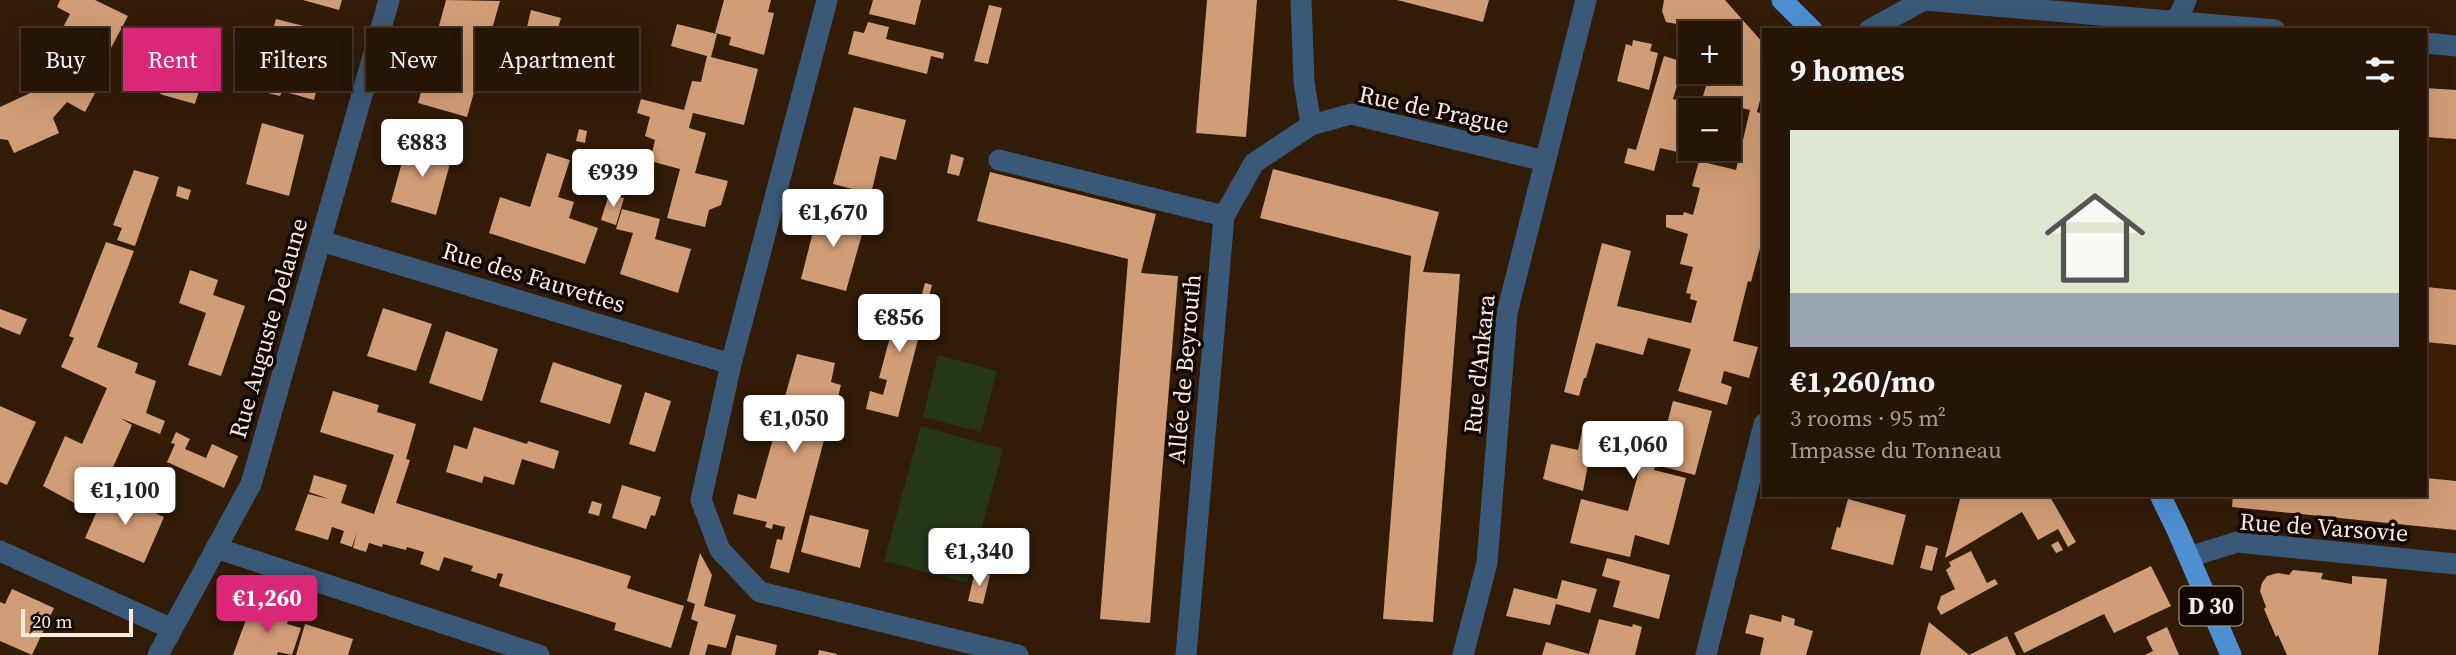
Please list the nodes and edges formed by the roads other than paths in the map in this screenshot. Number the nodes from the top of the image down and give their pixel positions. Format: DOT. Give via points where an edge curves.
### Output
graph roads {
  1 [pos="388,0"];
  2 [pos="827,0"];
  3 [pos="1301,0"];
  4 [pos="1586,0"];
  5 [pos="1782,0"];
  6 [pos="1925,0"];
  7 [pos="2186,0"];
  8 [pos="2177,21"];
  9 [pos="1810,28"];
  10 [pos="1873,28"];
  11 [pos="2253,28"];
  12 [pos="2427,43"];
  13 [pos="2456,46"];
  14 [pos="1311,125"];
  15 [pos="999,160"];
  16 [pos="1545,161"];
  17 [pos="1224,216"];
  18 [pos="321,241"];
  19 [pos="732,363"];
  20 [pos="1762,432"];
  21 [pos="2161,497"];
  22 [pos="216,548"];
  23 [pos="0,551"];
  24 [pos="2189,557"];
  25 [pos="2456,564"];
  26 [pos="172,629"];
  27 [pos="158,655"];
  28 [pos="540,655"];
  29 [pos="1018,655"];
  30 [pos="1186,655"];
  31 [pos="1463,655"];
  32 [pos="1706,655"];
  33 [pos="2231,655"];
  1 -- 18 [label="street, Rue Auguste Delaune"];
  2 -- 19 [label="street"];
  3 -- 14 [label="street" via="1304,82"];
  4 -- 16 [label="street, Rue d'Ankara"];
  5 -- 9 [label="main road"];
  6 -- 8 [label="street"];
  6 -- 10 [label="street"];
  7 -- 8 [label="street"];
  8 -- 11 [label="street"];
  12 -- 13 [label="street"];
  14 -- 16 [label="street, Rue de Prague" via="1351,114"];
  14 -- 17 [label="street, Allée de Beyrouth" via="1254,163"];
  15 -- 17 [label="street"];
  16 -- 31 [label="street, Rue d'Ankara" via="1507,313 1487,563"];
  17 -- 30 [label="street, Allée de Beyrouth"];
  18 -- 19 [label="street, Rue des Fauvettes"];
  18 -- 22 [label="street, Rue Auguste Delaune" via="251,484"];
  19 -- 29 [label="street" via="701,500 720,550 760,592"];
  20 -- 32 [label="street"];
  21 -- 24 [label="main road, D 30"];
  22 -- 26 [label="street, Rue Auguste Delaune"];
  22 -- 28 [label="street"];
  23 -- 26 [label="street"];
  24 -- 25 [label="street, Rue de Varsovie" via="2237,542"];
  24 -- 33 [label="main road, D 30"];
  26 -- 27 [label="street, Rue Auguste Delaune"];
}
